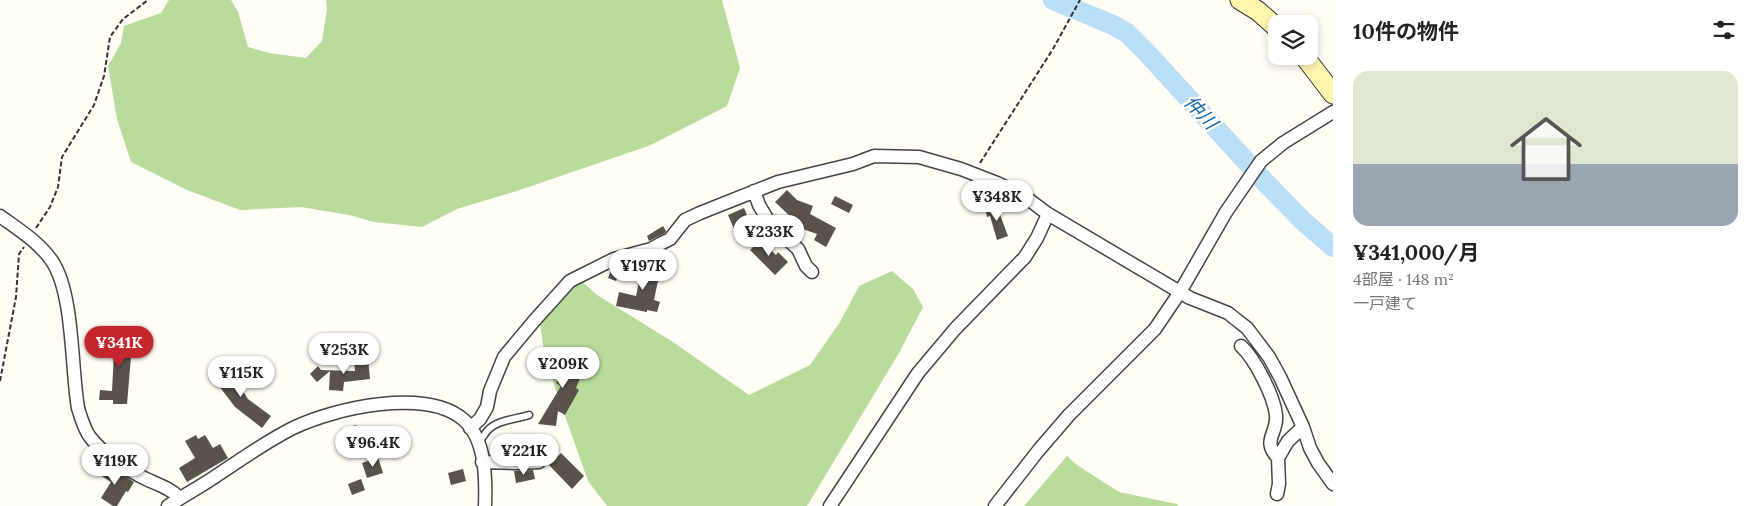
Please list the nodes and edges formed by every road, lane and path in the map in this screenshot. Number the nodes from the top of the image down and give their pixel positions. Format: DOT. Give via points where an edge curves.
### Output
graph roads {
  1 [pos="148,0"];
  2 [pos="1080,0"];
  3 [pos="1240,0"];
  4 [pos="1268,20"];
  5 [pos="1311,65"];
  6 [pos="1333,94"];
  7 [pos="1333,112"];
  8 [pos="976,175"];
  9 [pos="754,191"];
  10 [pos="1048,214"];
  11 [pos="0,216"];
  12 [pos="29,238"];
  13 [pos="812,272"];
  14 [pos="1180,292"];
  15 [pos="1240,346"];
  16 [pos="0,381"];
  17 [pos="529,415"];
  18 [pos="1303,427"];
  19 [pos="470,428"];
  20 [pos="478,442"];
  21 [pos="1278,458"];
  22 [pos="482,462"];
  23 [pos="539,462"];
  24 [pos="1333,484"];
  25 [pos="1277,494"];
  26 [pos="180,498"];
  27 [pos="168,506"];
  28 [pos="485,506"];
  29 [pos="830,506"];
  30 [pos="995,506"];
  1 -- 12 [label="path" via="123,19 110,37 104,76 94,105 62,157 58,187 50,207"];
  2 -- 8 [label="path" via="1054,49 979,164"];
  3 -- 4 [label="street"];
  5 -- 6 [label="street"];
  7 -- 14 [label="street" via="1283,142 1261,161 1226,212"];
  8 -- 9 [label="street" via="919,158 874,156"];
  8 -- 10 [label="street" via="1024,196"];
  9 -- 13 [label="street" via="769,222 798,249"];
  9 -- 19 [label="street" via="685,220 670,239 651,249 614,259 570,281 504,358 487,407"];
  10 -- 14 [label="street"];
  10 -- 29 [label="street" via="1025,257 918,372"];
  11 -- 12 [label="street"];
  12 -- 16 [label="path" via="20,254 16,297"];
  12 -- 26 [label="street" via="53,262 60,279 68,318 78,408 89,436 120,463"];
  14 -- 18 [label="street" via="1228,313 1247,328 1269,357"];
  14 -- 30 [label="street" via="1155,329 1069,415"];
  15 -- 21 [label="street" via="1267,386 1273,402 1276,424 1269,442 1271,451"];
  17 -- 20 [label="lane" via="498,424"];
  18 -- 21 [label="street" via="1288,441"];
  18 -- 24 [label="street" via="1310,448"];
  19 -- 20 [label="street"];
  19 -- 26 [label="street" via="464,420 434,405 380,404 326,415 262,446"];
  20 -- 22 [label="street"];
  21 -- 25 [label="street"];
  22 -- 23 [label="street"];
  22 -- 28 [label="street"];
  26 -- 27 [label="street"];
}
